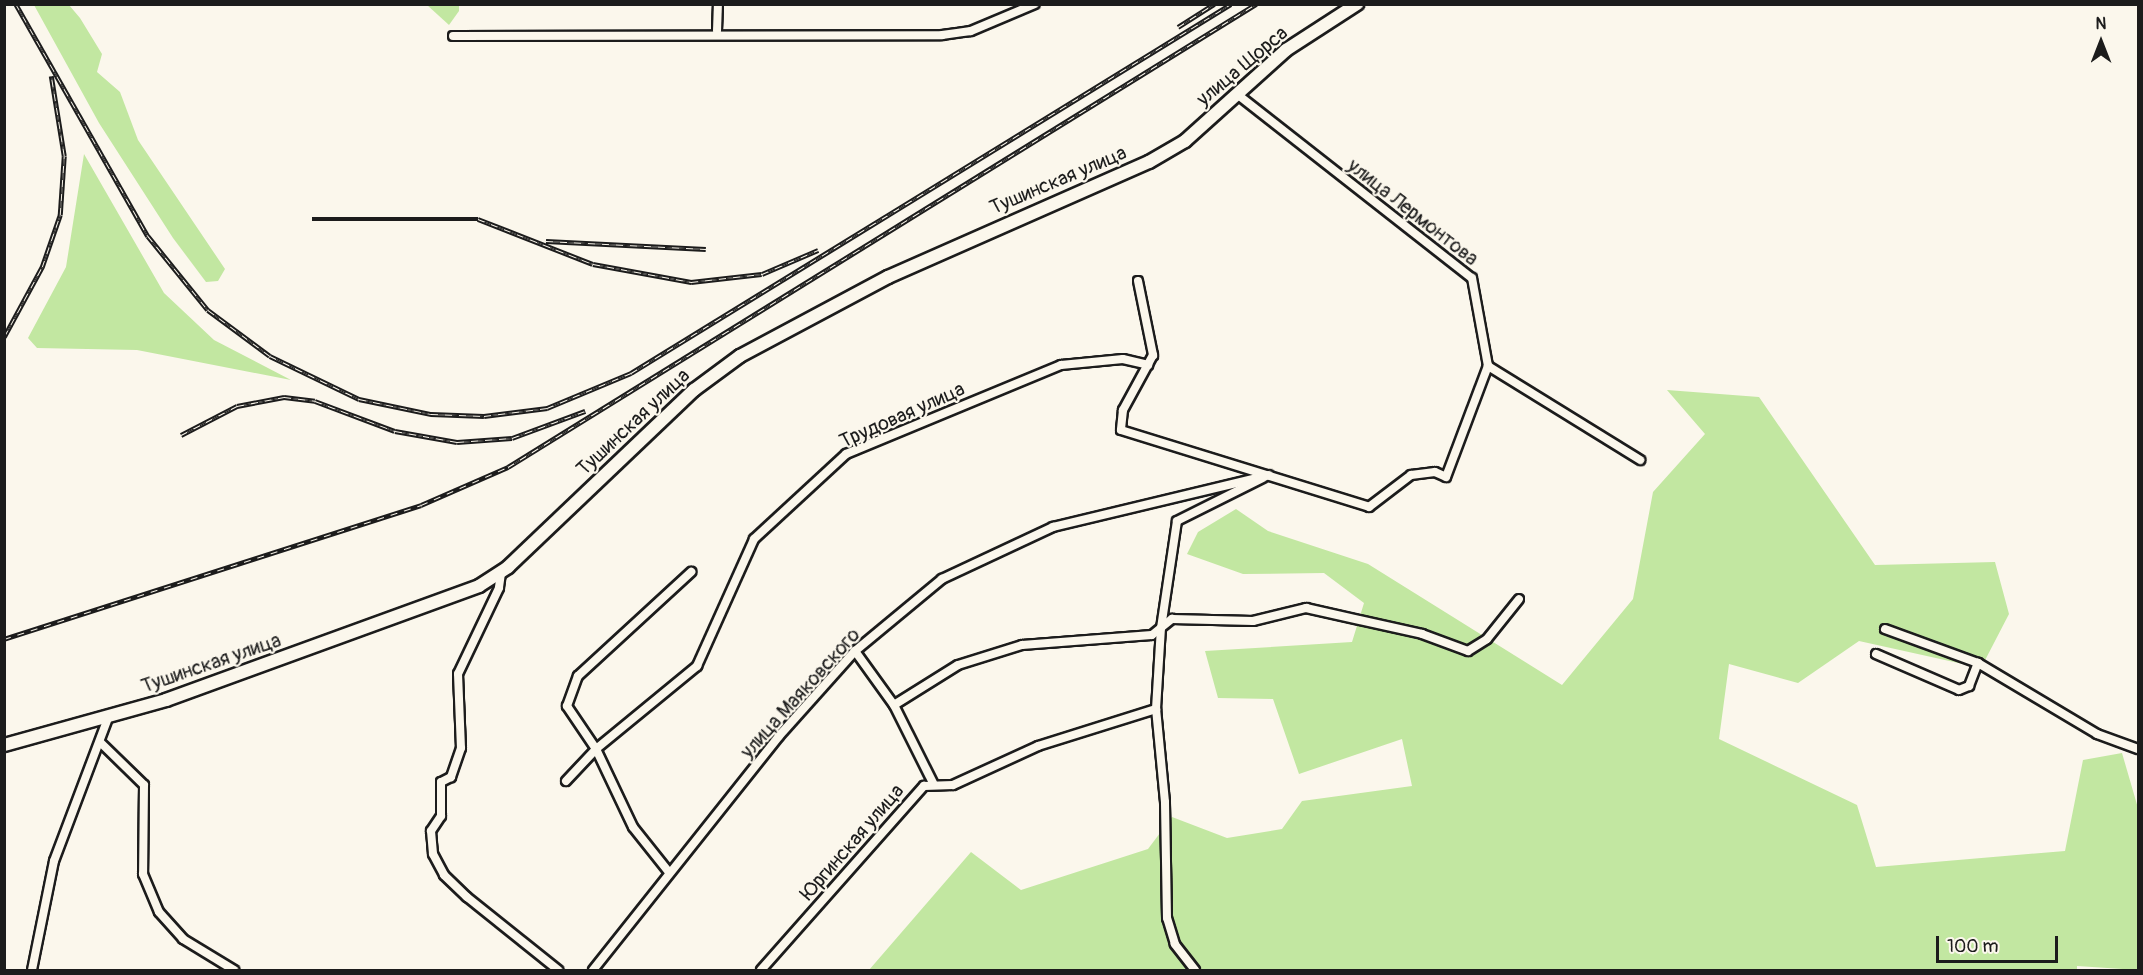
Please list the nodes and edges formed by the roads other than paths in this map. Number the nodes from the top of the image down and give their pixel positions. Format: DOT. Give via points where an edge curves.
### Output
graph roads {
  1 [pos="718,4"];
  2 [pos="1035,4"];
  3 [pos="1357,4"];
  4 [pos="717,31"];
  5 [pos="453,36"];
  6 [pos="1237,94"];
  7 [pos="1185,141"];
  8 [pos="1138,281"];
  9 [pos="1148,365"];
  10 [pos="1488,366"];
  11 [pos="1640,460"];
  12 [pos="1269,475"];
  13 [pos="691,572"];
  14 [pos="501,573"];
  15 [pos="1519,599"];
  16 [pos="1161,628"];
  17 [pos="1885,629"];
  18 [pos="855,651"];
  19 [pos="1876,654"];
  20 [pos="1978,663"];
  21 [pos="894,705"];
  22 [pos="1156,709"];
  23 [pos="108,718"];
  24 [pos="101,743"];
  25 [pos="4,745"];
  26 [pos="596,749"];
  27 [pos="2139,749"];
  28 [pos="566,781"];
  29 [pos="933,783"];
  30 [pos="668,871"];
  31 [pos="32,970"];
  32 [pos="234,970"];
  33 [pos="558,970"];
  34 [pos="593,970"];
  35 [pos="760,970"];
  36 [pos="1195,970"];
  1 -- 4 [label="street"];
  2 -- 4 [label="street" via="971,31 942,35"];
  3 -- 6 [label="main road, улица Щорса" via="1286,50"];
  4 -- 5 [label="street"];
  6 -- 7 [label="main road, улица Щорса"];
  6 -- 10 [label="street, улица Лермонтова" via="1472,278"];
  7 -- 14 [label="main road, Тушинская улица" via="888,277 740,356 694,390"];
  8 -- 9 [label="street" via="1154,344"];
  9 -- 12 [label="street" via="1123,410 1121,430"];
  9 -- 26 [label="street, Трудовая улица" via="1123,359 1061,365 846,454 754,539 697,666"];
  10 -- 11 [label="street"];
  10 -- 12 [label="street" via="1446,477 1435,472 1411,475 1369,507"];
  12 -- 16 [label="street" via="1177,521"];
  12 -- 18 [label="street, улица Маяковского" via="1117,509 1001,547 942,579"];
  13 -- 26 [label="street" via="578,676 567,706"];
  14 -- 23 [label="main road, Тушинская улица" via="334,641"];
  14 -- 33 [label="street" via="499,588 458,674 461,748 451,777 441,782 441,816 431,831 433,854 444,875"];
  15 -- 16 [label="street" via="1487,639 1468,651 1422,634 1306,608 1253,621 1172,619"];
  16 -- 21 [label="street" via="1152,635 1022,645 958,665"];
  16 -- 22 [label="street"];
  17 -- 20 [label="street"];
  18 -- 21 [label="street"];
  18 -- 30 [label="street, улица Маяковского"];
  19 -- 20 [label="street" via="1959,690 1970,686"];
  20 -- 27 [label="street" via="2097,734"];
  21 -- 29 [label="street"];
  22 -- 29 [label="street, Юргинская улица" via="1038,746 953,785"];
  22 -- 36 [label="street" via="1166,836 1167,918 1175,944"];
  23 -- 24 [label="street"];
  23 -- 25 [label="main road, Тушинская улица"];
  24 -- 31 [label="street" via="77,792 54,861"];
  24 -- 32 [label="street" via="144,785 144,874 159,912 183,939"];
  26 -- 28 [label="street, Трудовая улица"];
  26 -- 30 [label="street" via="616,799"];
  29 -- 35 [label="street, Юргинская улица" via="924,786"];
  30 -- 34 [label="street, улица Маяковского"];
}
